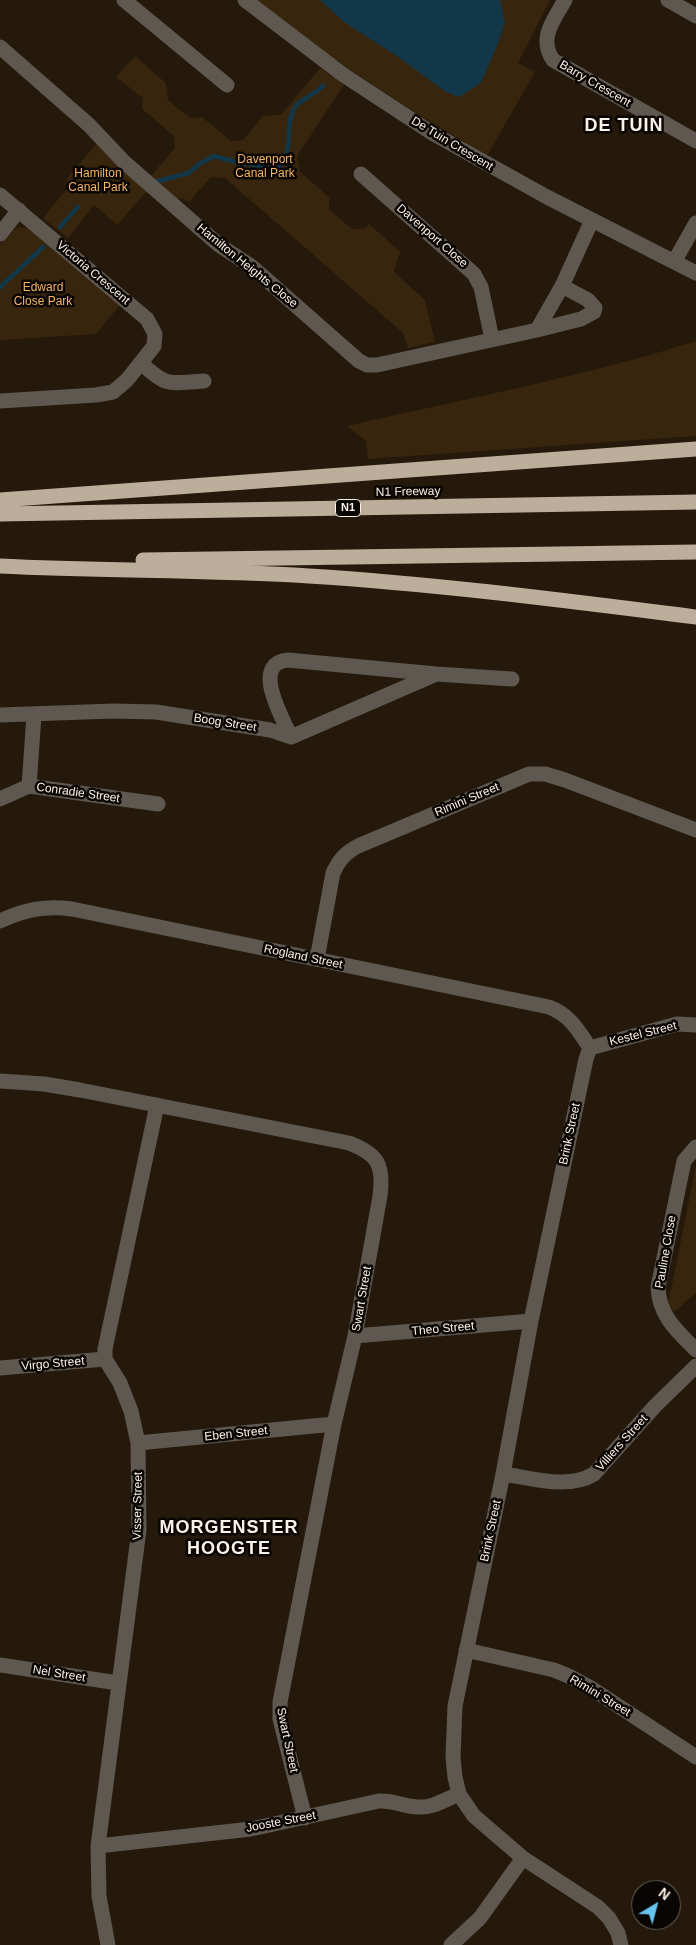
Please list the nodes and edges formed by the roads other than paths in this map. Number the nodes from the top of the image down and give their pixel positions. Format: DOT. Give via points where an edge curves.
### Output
graph roads {
  1 [pos="124,0"];
  2 [pos="244,0"];
  3 [pos="565,0"];
  4 [pos="668,0"];
  5 [pos="696,16"];
  6 [pos="0,47"];
  7 [pos="227,85"];
  8 [pos="696,141"];
  9 [pos="361,174"];
  10 [pos="0,194"];
  11 [pos="19,210"];
  12 [pos="592,220"];
  13 [pos="696,223"];
  14 [pos="0,234"];
  15 [pos="674,262"];
  16 [pos="696,273"];
  17 [pos="562,286"];
  18 [pos="536,330"];
  19 [pos="492,339"];
  20 [pos="141,363"];
  21 [pos="204,380"];
  22 [pos="0,401"];
  23 [pos="696,449"];
  24 [pos="0,500"];
  25 [pos="696,502"];
  26 [pos="0,514"];
  27 [pos="696,552"];
  28 [pos="0,562"];
  29 [pos="0,566"];
  30 [pos="696,617"];
  31 [pos="436,674"];
  32 [pos="512,679"];
  33 [pos="0,715"];
  34 [pos="34,715"];
  35 [pos="291,737"];
  36 [pos="29,786"];
  37 [pos="0,799"];
  38 [pos="158,804"];
  39 [pos="696,830"];
  40 [pos="0,921"];
  41 [pos="317,960"];
  42 [pos="696,1025"];
  43 [pos="590,1048"];
  44 [pos="0,1081"];
  45 [pos="157,1106"];
  46 [pos="696,1147"];
  47 [pos="531,1321"];
  48 [pos="355,1336"];
  49 [pos="696,1350"];
  50 [pos="105,1359"];
  51 [pos="696,1366"];
  52 [pos="0,1368"];
  53 [pos="334,1424"];
  54 [pos="138,1443"];
  55 [pos="502,1474"];
  56 [pos="466,1650"];
  57 [pos="0,1665"];
  58 [pos="118,1683"];
  59 [pos="696,1757"];
  60 [pos="459,1794"];
  61 [pos="305,1818"];
  62 [pos="98,1846"];
  63 [pos="523,1858"];
  64 [pos="108,1945"];
  65 [pos="451,1945"];
  66 [pos="621,1945"];
  1 -- 7 [label="street"];
  2 -- 12 [label="street, De Tuin Crescent" via="342,74 402,114 502,174"];
  3 -- 8 [label="street, Barry Crescent" via="546,35 546,48 553,60"];
  4 -- 5 [label="street"];
  6 -- 19 [label="street, Hamilton Heights Close" via="89,125 124,162 212,238 251,266 363,364 377,366"];
  9 -- 19 [label="street, Davenport Close" via="474,274 481,287"];
  10 -- 11 [label="street, Victoria Crescent"];
  11 -- 14 [label="street"];
  11 -- 20 [label="street, Victoria Crescent" via="147,319 155,340 151,352"];
  12 -- 15 [label="street, De Tuin Crescent"];
  12 -- 17 [label="street"];
  13 -- 15 [label="street"];
  15 -- 16 [label="street, De Tuin Crescent"];
  17 -- 18 [label="street"];
  17 -- 18 [label="street, Hamilton Heights Close" via="588,300 595,308 594,312 581,320"];
  18 -- 19 [label="street, Hamilton Heights Close"];
  20 -- 21 [label="street" via="168,383"];
  20 -- 22 [label="street, Victoria Crescent" via="120,387 105,394"];
  23 -- 24 [label="highway"];
  25 -- 26 [label="highway, N1 Freeway / N1"];
  27 -- 28 [label="highway"];
  29 -- 30 [label="highway" via="310,576"];
  31 -- 32 [label="street"];
  31 -- 35 [label="street"];
  31 -- 35 [label="street" via="279,661 271,672 270,688"];
  33 -- 34 [label="street, Boog Street"];
  34 -- 35 [label="street, Boog Street" via="156,712 270,730"];
  34 -- 36 [label="street"];
  36 -- 37 [label="street, Conradie Street"];
  36 -- 38 [label="street, Conradie Street"];
  39 -- 41 [label="street, Rimini Street" via="565,780 545,774 530,774 346,853 334,873"];
  40 -- 41 [label="street, Rogland Street" via="32,909 60,907"];
  41 -- 43 [label="street, Rogland Street" via="549,1007 573,1022"];
  42 -- 43 [label="street, Kestel Street" via="677,1024"];
  43 -- 47 [label="street, Brink Street"];
  44 -- 45 [label="street, Swart Street" via="44,1084"];
  45 -- 48 [label="street, Swart Street" via="349,1143 374,1156 381,1168 382,1181"];
  45 -- 50 [label="street"];
  46 -- 49 [label="street, Pauline Close" via="684,1161 658,1287 664,1313"];
  47 -- 48 [label="street, Theo Street"];
  47 -- 55 [label="street, Brink Street"];
  48 -- 53 [label="street, Swart Street"];
  50 -- 52 [label="street, Virgo Street"];
  50 -- 54 [label="street, Visser Street" via="120,1383"];
  51 -- 55 [label="street, Villiers Street" via="584,1481 569,1483"];
  53 -- 54 [label="street, Eben Street"];
  53 -- 61 [label="street, Swart Street" via="280,1702 280,1719"];
  54 -- 58 [label="street, Visser Street" via="139,1530"];
  55 -- 56 [label="street, Brink Street"];
  56 -- 59 [label="street, Rimini Street" via="554,1670 571,1677"];
  56 -- 60 [label="street, Brink Street" via="453,1729"];
  57 -- 58 [label="street, Nel Street"];
  58 -- 62 [label="street, Visser Street"];
  60 -- 61 [label="street, Jooste Street" via="432,1806 418,1808 379,1801"];
  60 -- 63 [label="street, Brink Street" via="474,1816"];
  61 -- 62 [label="street, Jooste Street" via="251,1829"];
  62 -- 64 [label="street, Visser Street" via="99,1896"];
  63 -- 65 [label="street" via="480,1918"];
  63 -- 66 [label="street, Brink Street" via="598,1907 609,1918"];
}
